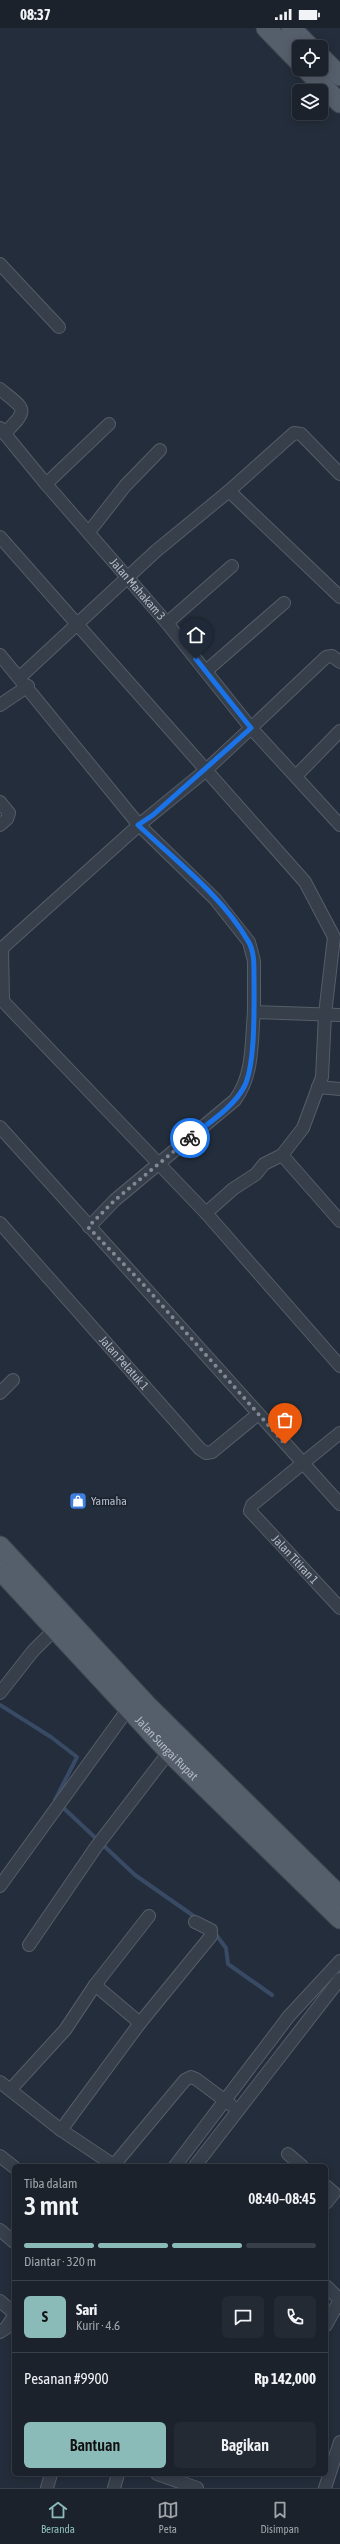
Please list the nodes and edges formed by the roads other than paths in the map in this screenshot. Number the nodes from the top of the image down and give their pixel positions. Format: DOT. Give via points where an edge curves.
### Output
graph roads {
  1 [pos="266,28"];
  2 [pos="291,28"];
  3 [pos="303,40"];
  4 [pos="292,55"];
  5 [pos="328,65"];
  6 [pos="313,76"];
  7 [pos="340,76"];
  8 [pos="340,103"];
  9 [pos="0,264"];
  10 [pos="59,327"];
  11 [pos="0,389"];
  12 [pos="109,424"];
  13 [pos="2,430"];
  14 [pos="160,450"];
  15 [pos="340,474"];
  16 [pos="46,484"];
  17 [pos="229,491"];
  18 [pos="88,532"];
  19 [pos="0,537"];
  20 [pos="232,566"];
  21 [pos="128,579"];
  22 [pos="340,597"];
  23 [pos="284,603"];
  24 [pos="77,623"];
  25 [pos="167,623"];
  26 [pos="0,655"];
  27 [pos="340,662"];
  28 [pos="206,671"];
  29 [pos="24,682"];
  30 [pos="0,705"];
  31 [pos="251,728"];
  32 [pos="340,731"];
  33 [pos="205,771"];
  34 [pos="296,776"];
  35 [pos="0,802"];
  36 [pos="339,823"];
  37 [pos="0,825"];
  38 [pos="138,825"];
  39 [pos="337,938"];
  40 [pos="1,949"];
  41 [pos="2,999"];
  42 [pos="254,1012"];
  43 [pos="325,1014"];
  44 [pos="340,1015"];
  45 [pos="318,1087"];
  46 [pos="340,1088"];
  47 [pos="0,1127"];
  48 [pos="282,1155"];
  49 [pos="160,1164"];
  50 [pos="206,1213"];
  51 [pos="340,1221"];
  52 [pos="0,1223"];
  53 [pos="88,1227"];
  54 [pos="340,1366"];
  55 [pos="13,1380"];
  56 [pos="0,1393"];
  57 [pos="257,1415"];
  58 [pos="340,1433"];
  59 [pos="303,1463"];
  60 [pos="340,1504"];
  61 [pos="0,1546"];
  62 [pos="0,1570"];
  63 [pos="340,1608"];
  64 [pos="55,1629"];
  65 [pos="0,1693"];
  66 [pos="128,1708"];
  67 [pos="169,1752"];
  68 [pos="0,1886"];
  69 [pos="340,1896"];
  70 [pos="149,1916"];
  71 [pos="340,1920"];
  72 [pos="195,1922"];
  73 [pos="28,1945"];
  74 [pos="340,1961"];
  75 [pos="340,1979"];
  76 [pos="95,1985"];
  77 [pos="140,2023"];
  78 [pos="4,2087"];
  79 [pos="224,2101"];
  80 [pos="239,2110"];
  81 [pos="60,2130"];
  82 [pos="288,2154"];
  83 [pos="0,2156"];
  84 [pos="98,2162"];
  85 [pos="117,2164"];
  86 [pos="181,2164"];
  87 [pos="197,2164"];
  88 [pos="300,2164"];
  89 [pos="12,2165"];
  90 [pos="0,2230"];
  91 [pos="12,2240"];
  92 [pos="328,2288"];
  93 [pos="340,2300"];
  94 [pos="0,2301"];
  95 [pos="12,2311"];
  96 [pos="12,2320"];
  97 [pos="328,2321"];
  98 [pos="7,2330"];
  99 [pos="336,2451"];
  100 [pos="50,2476"];
  101 [pos="117,2476"];
  102 [pos="162,2476"];
  103 [pos="47,2488"];
  104 [pos="114,2488"];
  105 [pos="197,2488"];
  106 [pos="325,2488"];
  1 -- 4 [label="main road"];
  2 -- 3 [label="main road"];
  5 -- 7 [label="main road"];
  6 -- 8 [label="main road"];
  9 -- 10 [label="street"];
  11 -- 13 [label="street" via="20,406 22,412 21,417"];
  12 -- 16 [label="street"];
  13 -- 16 [label="street, Jalan Mahakam 3"];
  14 -- 18 [label="street" via="125,486"];
  15 -- 17 [label="street" via="301,434 294,433"];
  16 -- 18 [label="street, Jalan Mahakam 3"];
  17 -- 21 [label="street"];
  17 -- 22 [label="street"];
  18 -- 21 [label="street, Jalan Mahakam 3"];
  19 -- 24 [label="street"];
  20 -- 25 [label="street"];
  21 -- 24 [label="street"];
  21 -- 25 [label="street, Jalan Mahakam 3"];
  23 -- 28 [label="street"];
  24 -- 29 [label="street"];
  24 -- 33 [label="street"];
  25 -- 28 [label="street, Jalan Mahakam 3"];
  26 -- 29 [label="street"];
  27 -- 31 [label="street" via="329,656"];
  28 -- 31 [label="street, Jalan Mahakam 3"];
  29 -- 30 [label="street"];
  29 -- 38 [label="street"];
  31 -- 33 [label="street"];
  31 -- 34 [label="street, Jalan Mahakam 3"];
  32 -- 34 [label="street"];
  33 -- 38 [label="street"];
  33 -- 39 [label="street" via="305,882"];
  34 -- 36 [label="street, Jalan Mahakam 3"];
  35 -- 37 [label="street" via="9,813"];
  38 -- 40 [label="street"];
  38 -- 42 [label="street" via="215,899 249,942 254,961"];
  39 -- 43 [label="street"];
  40 -- 41 [label="street"];
  41 -- 49 [label="street"];
  42 -- 43 [label="street"];
  42 -- 49 [label="street" via="250,1069 245,1087 235,1100"];
  43 -- 44 [label="street"];
  43 -- 45 [label="street" via="322,1077"];
  45 -- 46 [label="street"];
  45 -- 48 [label="street" via="302,1128"];
  47 -- 53 [label="street"];
  48 -- 50 [label="street" via="264,1164 256,1174 233,1189"];
  48 -- 51 [label="street"];
  49 -- 50 [label="street"];
  49 -- 53 [label="street" via="115,1200"];
  50 -- 54 [label="street"];
  52 -- 57 [label="street, Jalan Pelatuk 1" via="200,1449 206,1453 212,1452"];
  53 -- 57 [label="street" via="143,1284"];
  55 -- 56 [label="street"];
  57 -- 59 [label="street"];
  58 -- 59 [label="street"];
  59 -- 60 [label="street"];
  59 -- 63 [label="street, Jalan Titiran 1" via="252,1505 250,1511"];
  61 -- 69 [label="main road, Jalan Sungai Rupat" via="147,1705"];
  62 -- 64 [label="main road, Jalan Sungai Rupat"];
  64 -- 65 [label="street" via="33,1651"];
  64 -- 66 [label="main road, Jalan Sungai Rupat"];
  66 -- 67 [label="main road, Jalan Sungai Rupat"];
  66 -- 68 [label="street"];
  67 -- 71 [label="main road, Jalan Sungai Rupat"];
  67 -- 73 [label="street" via="96,1847"];
  70 -- 76 [label="street"];
  72 -- 77 [label="street" via="211,1930 211,1936"];
  74 -- 79 [label="street" via="289,2016"];
  75 -- 80 [label="street"];
  76 -- 77 [label="street"];
  76 -- 78 [label="street" via="65,2030"];
  77 -- 81 [label="street"];
  78 -- 81 [label="street"];
  79 -- 80 [label="street"];
  79 -- 85 [label="street" via="196,2079 191,2077 185,2080"];
  79 -- 86 [label="street"];
  80 -- 87 [label="street"];
  81 -- 84 [label="street"];
  82 -- 88 [label="street"];
  83 -- 89 [label="street"];
  90 -- 91 [label="street"];
  92 -- 93 [label="street"];
  93 -- 97 [label="street"];
  94 -- 95 [label="street"];
  96 -- 98 [label="street"];
  99 -- 106 [label="street"];
  100 -- 103 [label="street"];
  101 -- 104 [label="street"];
  102 -- 105 [label="street"];
}
